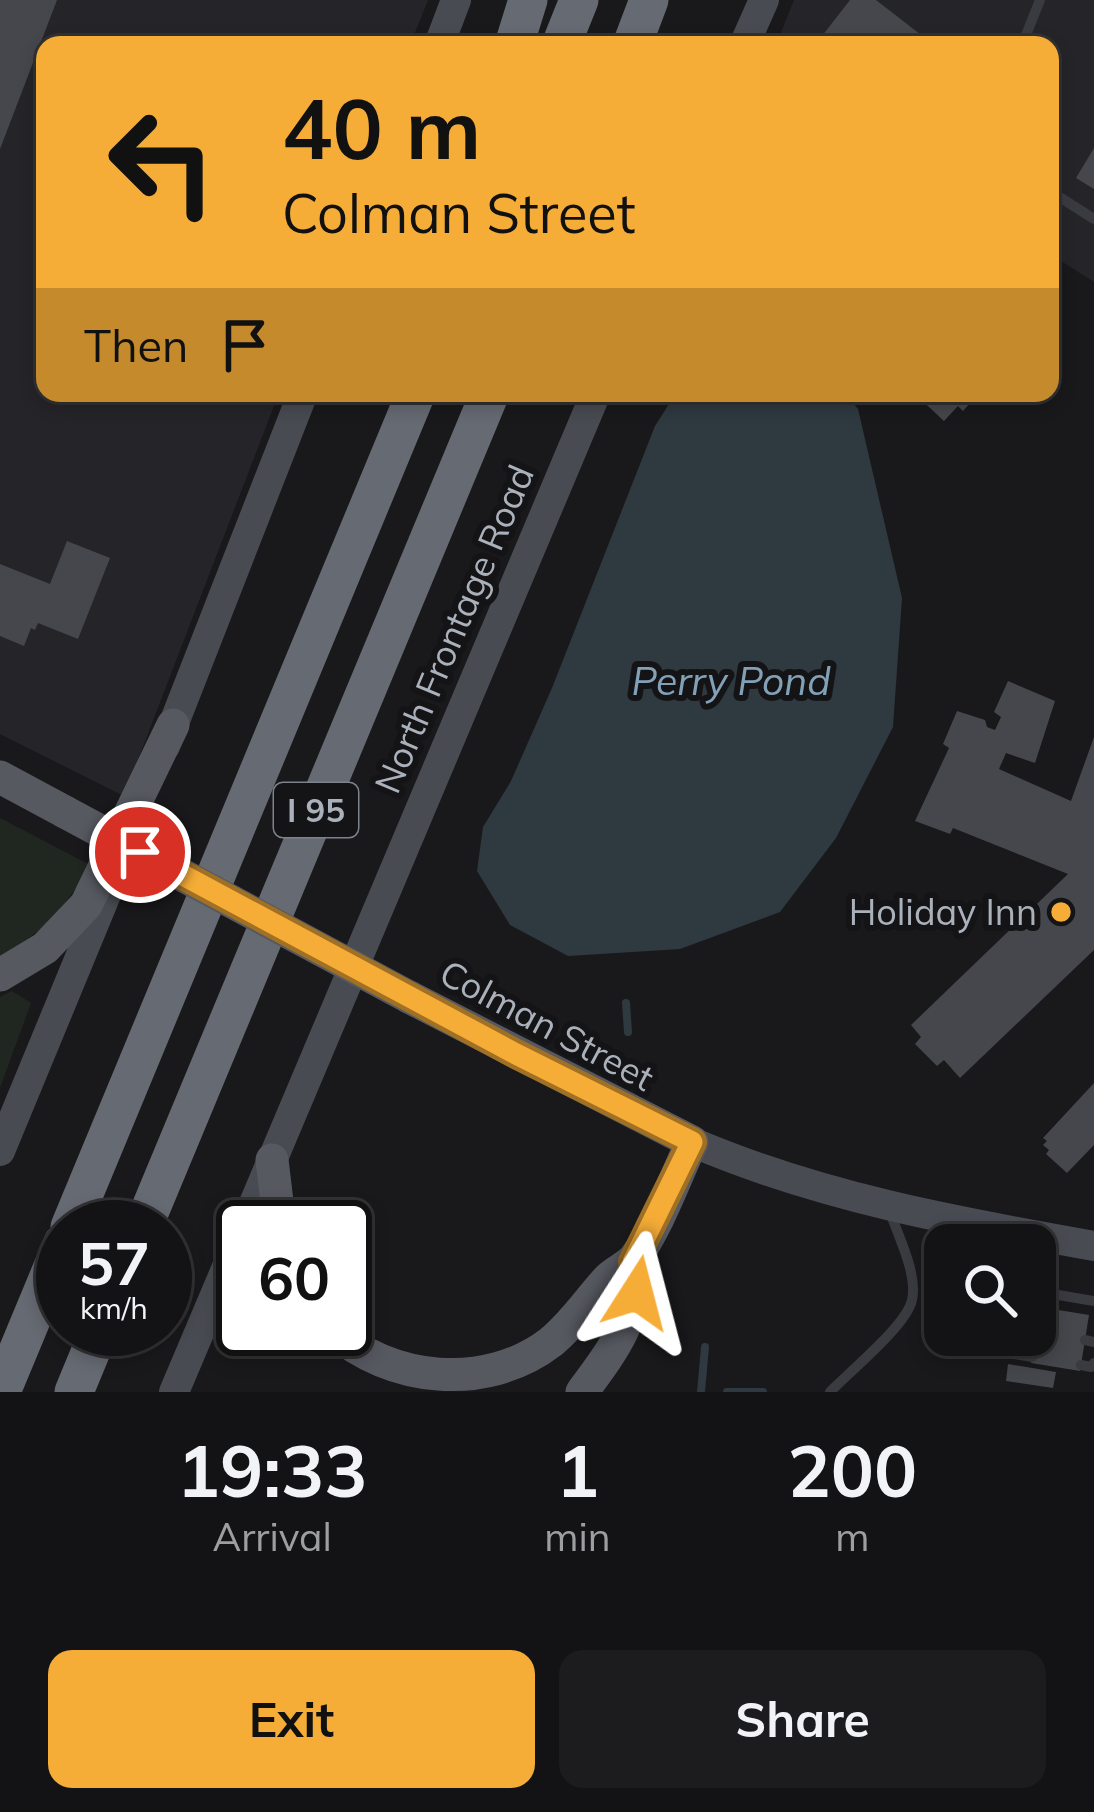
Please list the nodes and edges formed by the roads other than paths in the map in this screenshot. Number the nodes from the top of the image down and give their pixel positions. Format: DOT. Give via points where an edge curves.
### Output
graph roads {
  1 [pos="456,0"];
  2 [pos="528,0"];
  3 [pos="579,0"];
  4 [pos="649,0"];
  5 [pos="764,0"];
  6 [pos="1040,0"];
  7 [pos="442,36"];
  8 [pos="517,36"];
  9 [pos="565,36"];
  10 [pos="635,36"];
  11 [pos="748,36"];
  12 [pos="1026,36"];
  13 [pos="1059,196"];
  14 [pos="1094,219"];
  15 [pos="299,402"];
  16 [pos="390,402"];
  17 [pos="412,402"];
  18 [pos="486,402"];
  19 [pos="592,402"];
  20 [pos="376,490"];
  21 [pos="173,725"];
  22 [pos="0,777"];
  23 [pos="0,975"];
  24 [pos="692,1142"];
  25 [pos="0,1151"];
  26 [pos="272,1160"];
  27 [pos="81,1200"];
  28 [pos="154,1200"];
  29 [pos="255,1200"];
  30 [pos="277,1200"];
  31 [pos="888,1206"];
  32 [pos="961,1224"];
  33 [pos="1056,1242"];
  34 [pos="1094,1246"];
  35 [pos="633,1262"];
  36 [pos="216,1292"];
  37 [pos="1056,1295"];
  38 [pos="1094,1301"];
  39 [pos="36,1308"];
  40 [pos="89,1356"];
  41 [pos="371,1356"];
  42 [pos="1026,1356"];
  43 [pos="1032,1357"];
  44 [pos="1,1392"];
  45 [pos="74,1392"];
  46 [pos="174,1392"];
  47 [pos="582,1392"];
  48 [pos="830,1392"];
  1 -- 7 [label="main road"];
  2 -- 8 [label="highway"];
  3 -- 9 [label="highway"];
  4 -- 10 [label="highway"];
  5 -- 11 [label="main road"];
  6 -- 12 [label="lane"];
  13 -- 14 [label="lane"];
  15 -- 21 [label="main road"];
  16 -- 20 [label="highway"];
  17 -- 20 [label="highway, I 95"];
  18 -- 28 [label="highway, I 95"];
  19 -- 26 [label="main road, North Frontage Road"];
  20 -- 27 [label="highway, I 95"];
  21 -- 23 [label="main road" via="77,917"];
  21 -- 25 [label="main road"];
  22 -- 24 [label="main road, Colman Street, bridge"];
  24 -- 31 [label="main road, Colman Street"];
  24 -- 35 [label="main road"];
  26 -- 29 [label="main road, North Frontage Road"];
  26 -- 30 [label="main road"];
  31 -- 32 [label="main road, Colman Street"];
  31 -- 48 [label="lane" via="912,1302"];
  33 -- 34 [label="main road, Colman Street"];
  35 -- 41 [label="main road" via="548,1345 521,1359 429,1375"];
  35 -- 47 [label="main road" via="633,1310"];
  36 -- 46 [label="main road, North Frontage Road"];
  37 -- 38 [label="lane"];
  39 -- 44 [label="highway"];
  40 -- 45 [label="highway"];
  42 -- 43 [label="lane"];
}
